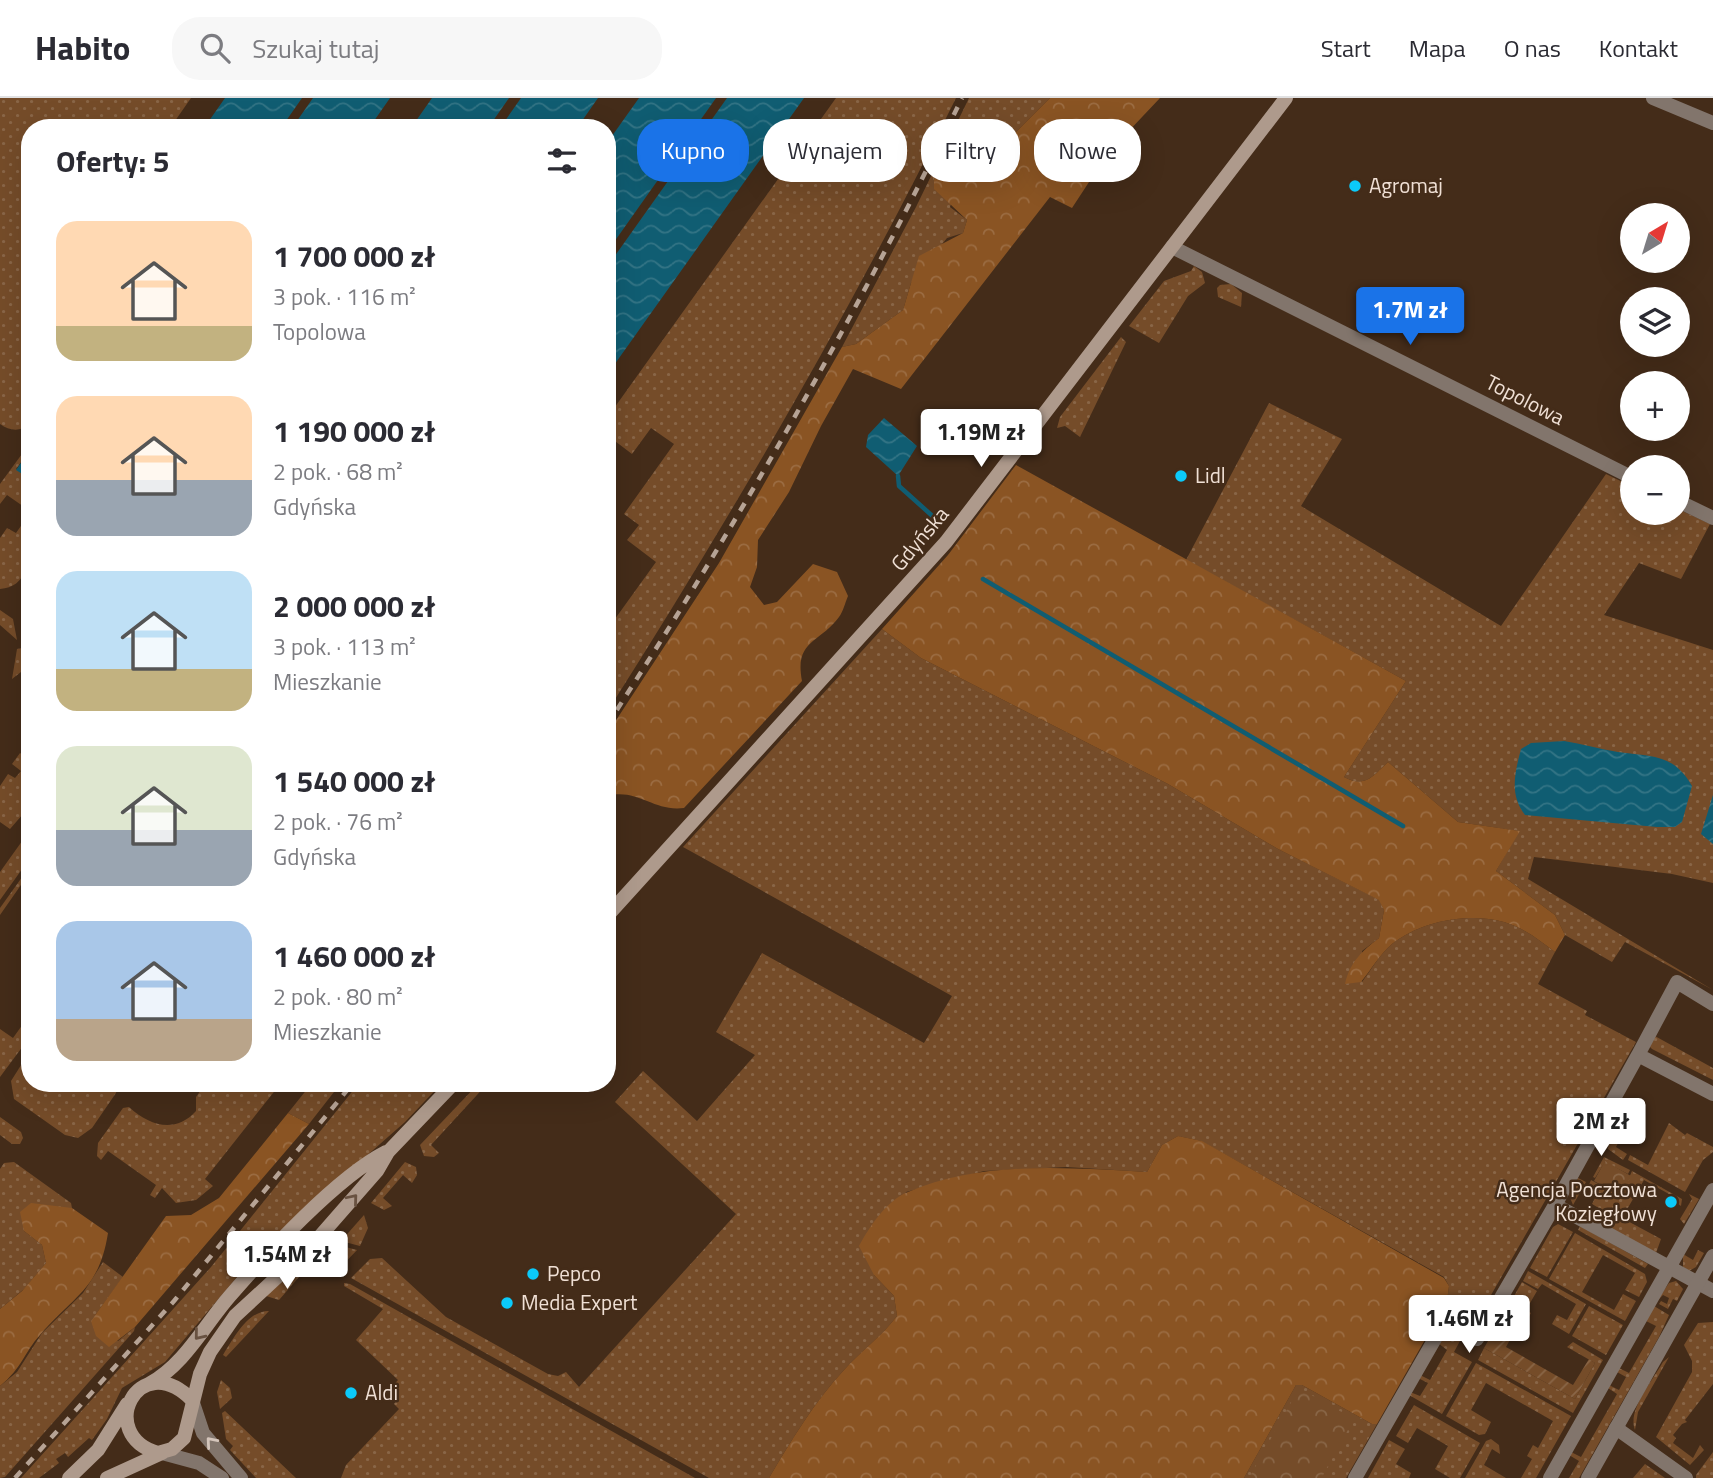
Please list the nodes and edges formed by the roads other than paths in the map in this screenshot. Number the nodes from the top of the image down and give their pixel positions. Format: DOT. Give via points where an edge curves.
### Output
graph roads {
  1 [pos="1286,98"];
  2 [pos="1653,98"];
  3 [pos="1713,123"];
  4 [pos="1172,247"];
  5 [pos="1620,471"];
  6 [pos="1690,507"];
  7 [pos="1713,518"];
  8 [pos="616,906"];
  9 [pos="1713,1003"];
  10 [pos="1638,1055"];
  11 [pos="445,1092"];
  12 [pos="1713,1094"];
  13 [pos="388,1152"];
  14 [pos="1713,1190"];
  15 [pos="1555,1205"];
  16 [pos="1713,1256"];
  17 [pos="1669,1268"];
  18 [pos="1698,1282"];
  19 [pos="1713,1291"];
  20 [pos="134,1394"];
  21 [pos="192,1400"];
  22 [pos="1616,1428"];
  23 [pos="162,1453"];
  24 [pos="69,1478"];
  25 [pos="107,1478"];
  26 [pos="222,1478"];
  27 [pos="241,1478"];
  28 [pos="1355,1478"];
  29 [pos="1550,1478"];
  30 [pos="1588,1478"];
  31 [pos="1686,1478"];
  1 -- 4 [label="main road, Gdyńska"];
  2 -- 3 [label="street"];
  4 -- 5 [label="street, Topolowa"];
  4 -- 8 [label="main road, Gdyńska" via="924,568"];
  6 -- 7 [label="street"];
  9 -- 10 [label="street" via="1677,982"];
  10 -- 12 [label="street"];
  10 -- 15 [label="street"];
  11 -- 13 [label="main road"];
  13 -- 20 [label="main road, one-way" via="368,1161 311,1212 229,1297 171,1367"];
  21 -- 13 [label="main road, one-way" via="210,1352 235,1316 314,1243"];
  14 -- 17 [label="street"];
  15 -- 17 [label="street"];
  15 -- 28 [label="street" via="1477,1339 1444,1323"];
  16 -- 18 [label="street"];
  17 -- 18 [label="street"];
  17 -- 29 [label="street"];
  18 -- 19 [label="street"];
  18 -- 22 [label="street"];
  20 -- 21 [label="main road" via="154,1384 168,1384"];
  20 -- 23 [label="main road" via="128,1420 133,1436 150,1451"];
  20 -- 24 [label="main road" via="98,1450"];
  21 -- 23 [label="main road" via="184,1438"];
  27 -- 21 [label="street, one-way" via="203,1433"];
  22 -- 30 [label="street"];
  22 -- 31 [label="street"];
  23 -- 25 [label="main road"];
  23 -- 26 [label="street" via="199,1463"];
}
